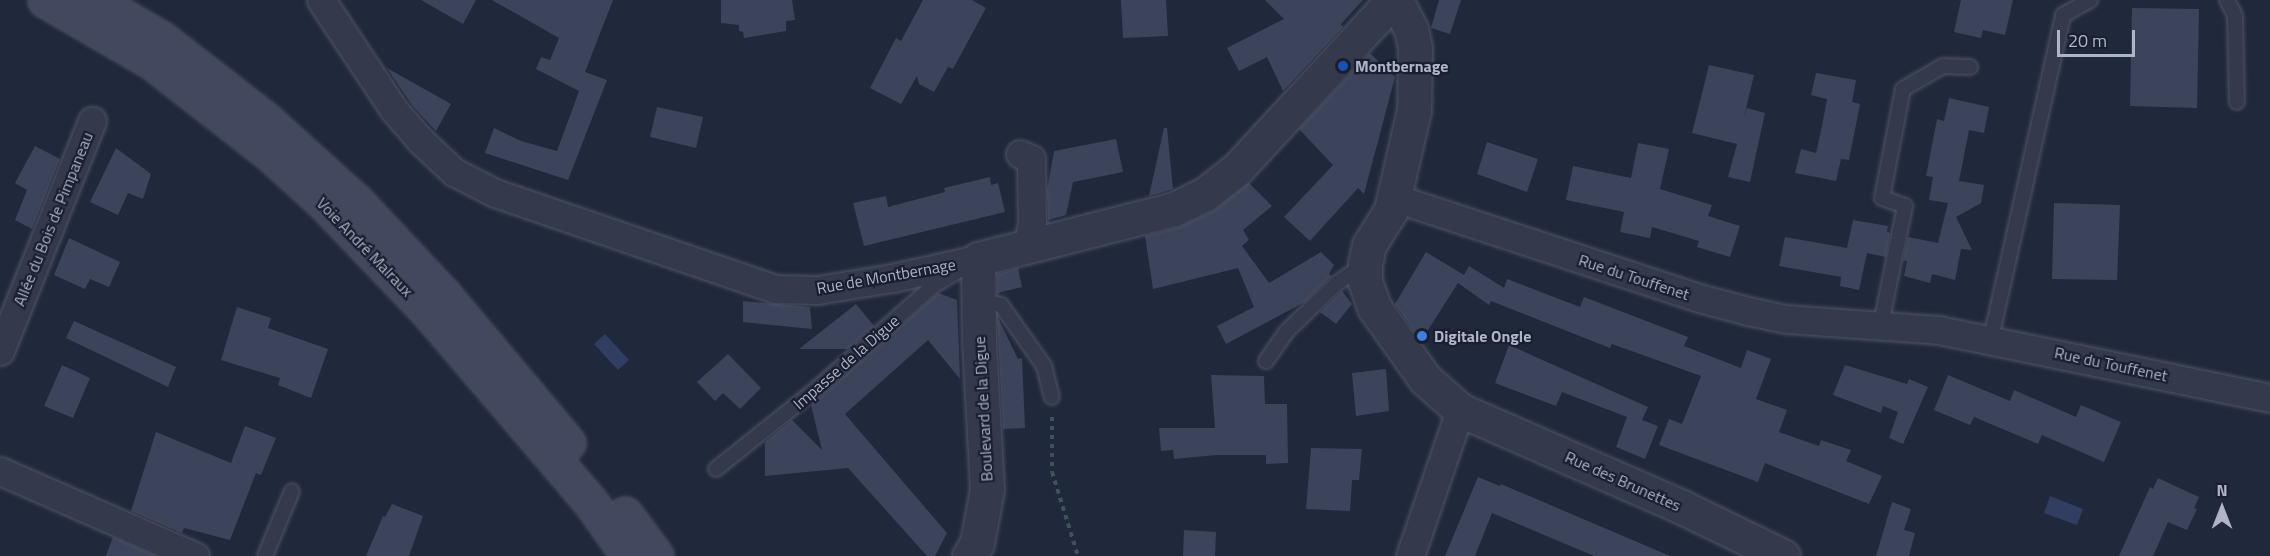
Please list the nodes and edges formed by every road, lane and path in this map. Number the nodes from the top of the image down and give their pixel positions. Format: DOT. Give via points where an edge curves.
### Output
graph roads {
  1 [pos="45,0"];
  2 [pos="95,0"];
  3 [pos="114,0"];
  4 [pos="321,0"];
  5 [pos="1394,0"];
  6 [pos="2090,0"];
  7 [pos="2227,0"];
  8 [pos="162,39"];
  9 [pos="1970,67"];
  10 [pos="2237,102"];
  11 [pos="92,121"];
  12 [pos="1028,152"];
  13 [pos="1395,198"];
  14 [pos="1028,245"];
  15 [pos="978,259"];
  16 [pos="1365,264"];
  17 [pos="978,300"];
  18 [pos="1881,324"];
  19 [pos="1991,338"];
  20 [pos="0,351"];
  21 [pos="1266,361"];
  22 [pos="1052,397"];
  23 [pos="2270,398"];
  24 [pos="1460,410"];
  25 [pos="716,469"];
  26 [pos="0,471"];
  27 [pos="292,491"];
  28 [pos="195,556"];
  29 [pos="265,556"];
  30 [pos="629,556"];
  31 [pos="656,556"];
  32 [pos="969,556"];
  33 [pos="1078,556"];
  34 [pos="1410,556"];
  35 [pos="1784,556"];
  1 -- 30 [label="main road, Voie André Malraux" via="152,62 269,153 324,203 429,313 591,503"];
  2 -- 8 [label="main road, Voie André Malraux"];
  3 -- 8 [label="lane"];
  4 -- 15 [label="street, Rue de Montbernage" via="394,110 421,141 454,172 495,194 775,289 817,290"];
  5 -- 13 [label="street" via="1411,29 1415,86 1410,136"];
  5 -- 14 [label="street, Rue de Montbernage" via="1237,169 1205,194 1174,209"];
  6 -- 19 [label="lane" via="2063,15"];
  7 -- 10 [label="lane" via="2235,16"];
  8 -- 31 [label="main road, Voie André Malraux" via="265,119 357,202 521,385"];
  9 -- 18 [label="lane" via="1943,66 1903,88 1882,198 1905,206"];
  11 -- 20 [label="street, Allée du Bois de Pimpaneau"];
  12 -- 14 [label="street" via="1032,222"];
  13 -- 16 [label="street" via="1369,245"];
  13 -- 18 [label="street, Rue du Touffenet" via="1739,308 1786,319"];
  14 -- 15 [label="street, Rue de Montbernage"];
  15 -- 17 [label="street, Boulevard de la Digue"];
  15 -- 25 [label="lane, Impasse de la Digue" via="933,286 815,390"];
  16 -- 21 [label="lane" via="1336,284 1287,331"];
  16 -- 24 [label="street, Rue des Brunettes" via="1365,281 1374,308 1425,379"];
  17 -- 22 [label="lane" via="1001,305 1044,366"];
  17 -- 32 [label="street, Boulevard de la Digue" via="987,489 977,543"];
  18 -- 19 [label="street, Rue du Touffenet"];
  19 -- 23 [label="street, Rue du Touffenet"];
  22 -- 33 [label="path" via="1052,472"];
  24 -- 34 [label="street"];
  24 -- 35 [label="street, Rue des Brunettes"];
  26 -- 28 [label="street"];
  27 -- 29 [label="lane"];
}
